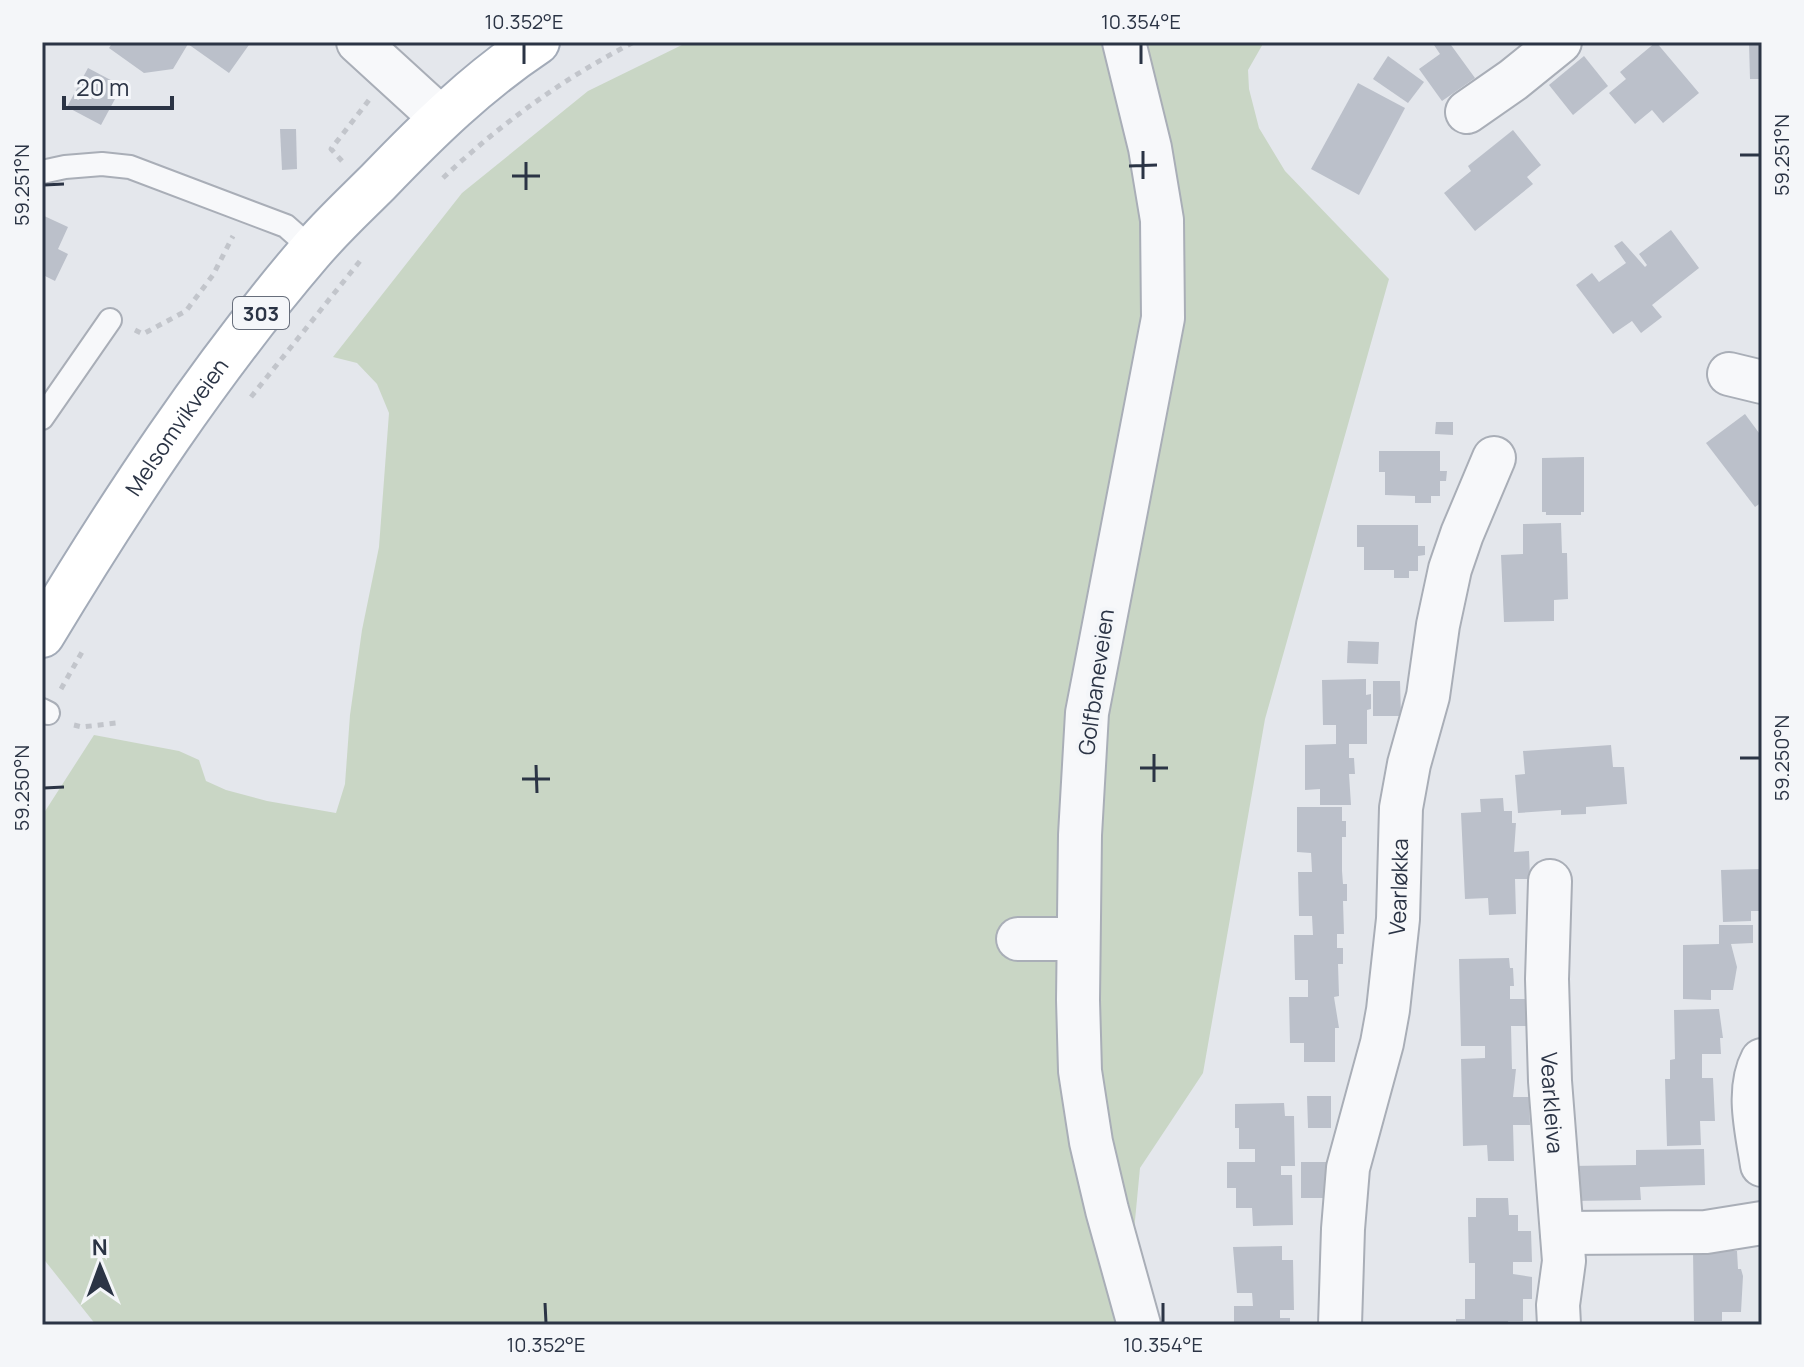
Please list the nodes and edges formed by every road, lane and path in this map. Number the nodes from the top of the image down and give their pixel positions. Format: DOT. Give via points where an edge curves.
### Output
graph roads {
  1 [pos="358,42"];
  2 [pos="537,42"];
  3 [pos="634,42"];
  4 [pos="1124,42"];
  5 [pos="1560,42"];
  6 [pos="391,72"];
  7 [pos="1467,112"];
  8 [pos="440,117"];
  9 [pos="347,165"];
  10 [pos="42,172"];
  11 [pos="434,187"];
  12 [pos="244,209"];
  13 [pos="312,249"];
  14 [pos="363,257"];
  15 [pos="110,320"];
  16 [pos="250,398"];
  17 [pos="42,418"];
  18 [pos="1494,458"];
  19 [pos="43,631"];
  20 [pos="84,651"];
  21 [pos="45,712"];
  22 [pos="116,723"];
  23 [pos="1550,881"];
  24 [pos="1018,939"];
  25 [pos="1078,939"];
  26 [pos="1762,1060"];
  27 [pos="1762,1165"];
  28 [pos="1762,1223"];
  29 [pos="1562,1233"];
  30 [pos="1139,1325"];
  31 [pos="1340,1325"];
  32 [pos="1559,1325"];
  1 -- 6 [label="street"];
  2 -- 8 [label="main road, Melsomvikveien / 303"];
  3 -- 11 [label="path" via="509,120"];
  4 -- 25 [label="street, Golfbaneveien" via="1162,220 1163,318 1087,713"];
  5 -- 7 [label="street"];
  6 -- 8 [label="street"];
  6 -- 9 [label="path" via="331,149"];
  8 -- 13 [label="main road, Melsomvikveien / 303"];
  10 -- 12 [label="lane" via="102,164 130,167"];
  12 -- 13 [label="lane" via="286,226"];
  12 -- 15 [label="path" via="213,275 186,311 143,334"];
  13 -- 19 [label="main road, Melsomvikveien / 303" via="165,443"];
  14 -- 16 [label="path"];
  15 -- 17 [label="lane"];
  18 -- 31 [label="street, Vearløkka" via="1450,569 1401,808 1398,919 1388,1010 1348,1168"];
  20 -- 21 [label="path"];
  21 -- 22 [label="path" via="82,727"];
  23 -- 29 [label="street, Vearkleiva" via="1550,1081"];
  24 -- 25 [label="street"];
  25 -- 30 [label="street, Golfbaneveien" via="1080,1071 1091,1142"];
  26 -- 27 [label="street" via="1755,1074"];
  28 -- 29 [label="street" via="1706,1232"];
  29 -- 32 [label="street, Vearkleiva"];
}
